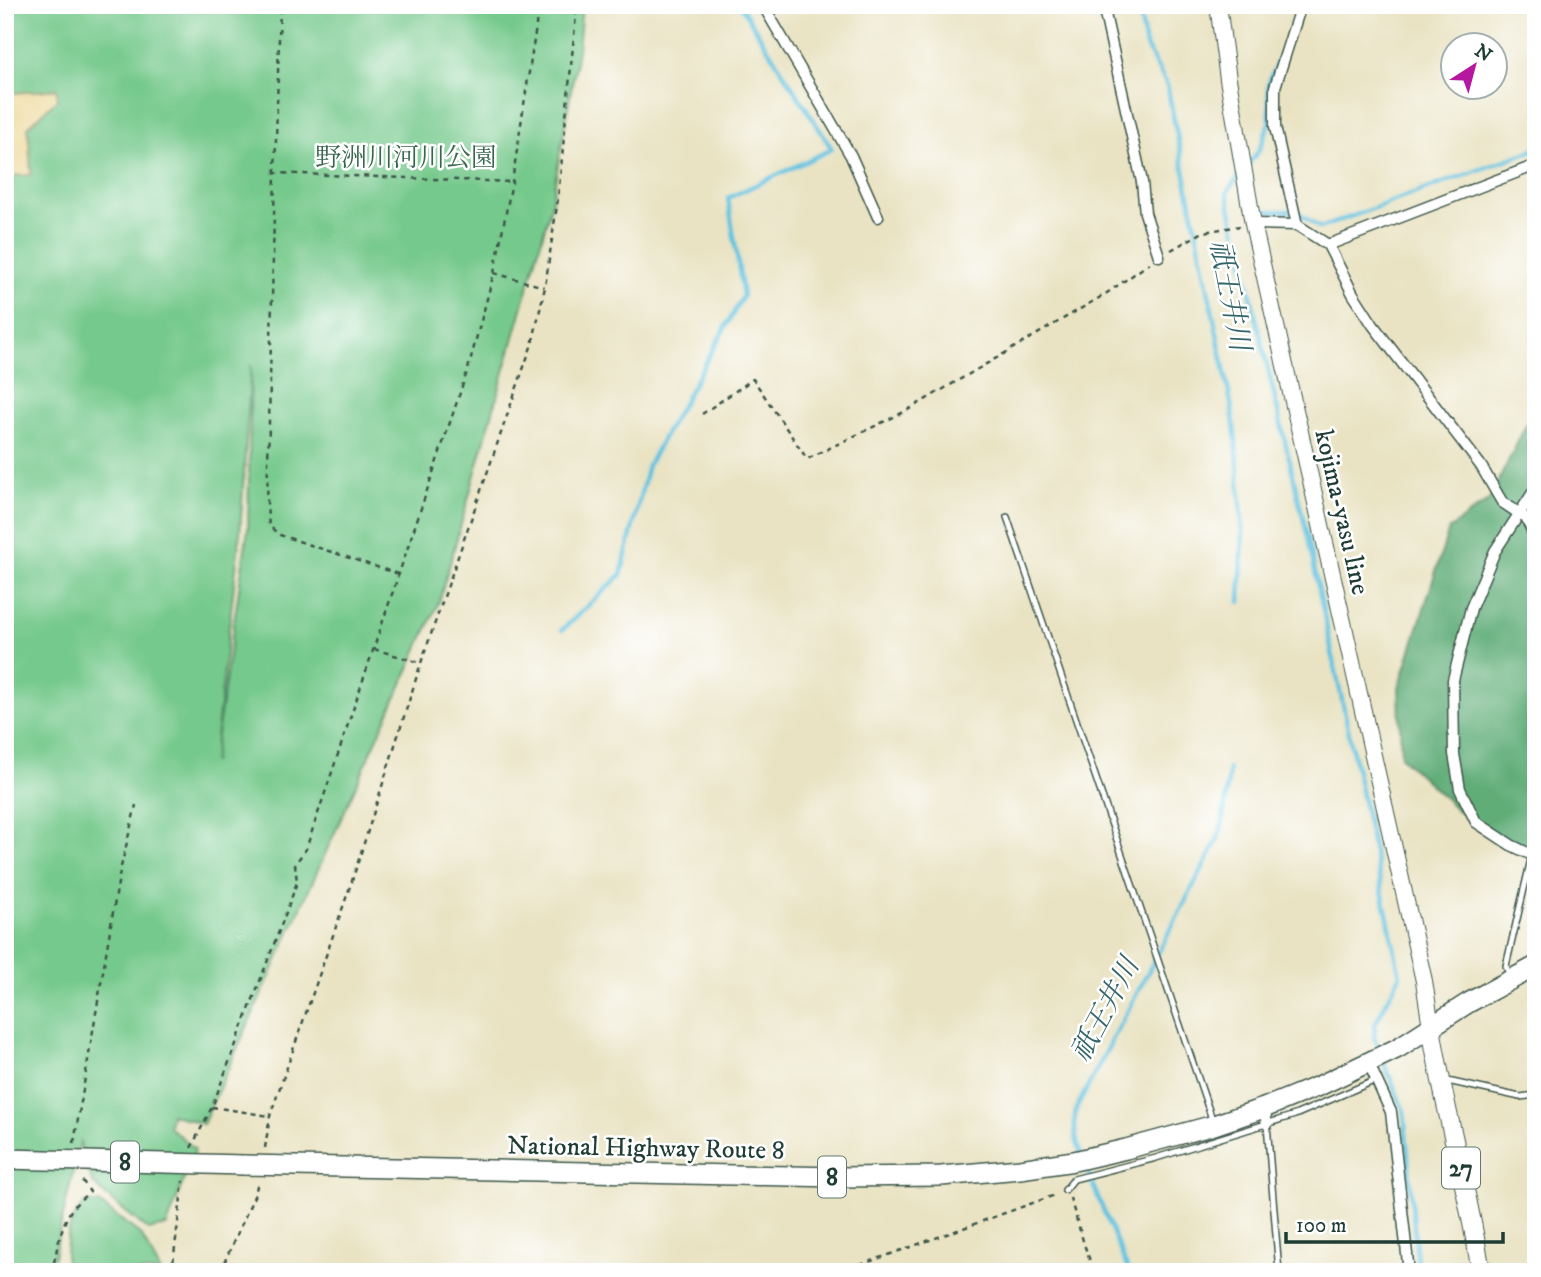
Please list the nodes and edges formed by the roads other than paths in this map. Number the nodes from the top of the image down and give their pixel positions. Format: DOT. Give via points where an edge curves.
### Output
graph roads {
  1 [pos="763,5"];
  2 [pos="1103,5"];
  3 [pos="1218,5"];
  4 [pos="1301,5"];
  5 [pos="1536,164"];
  6 [pos="878,217"];
  7 [pos="1253,224"];
  8 [pos="1297,225"];
  9 [pos="1328,245"];
  10 [pos="1159,256"];
  11 [pos="1536,488"];
  12 [pos="1518,513"];
  13 [pos="1007,517"];
  14 [pos="1536,539"];
  15 [pos="1534,856"];
  16 [pos="1536,966"];
  17 [pos="1511,980"];
  18 [pos="1431,1027"];
  19 [pos="1372,1072"];
  20 [pos="1440,1080"];
  21 [pos="1536,1095"];
  22 [pos="1265,1116"];
  23 [pos="1214,1125"];
  24 [pos="5,1159"];
  25 [pos="1065,1190"];
  26 [pos="1279,1272"];
  27 [pos="1409,1272"];
  28 [pos="1481,1272"];
  1 -- 6 [label="street" via="851,156"];
  2 -- 10 [label="street" via="1145,213"];
  3 -- 7 [label="main road, kojima-yasu line"];
  4 -- 8 [label="street" via="1275,87 1275,127"];
  5 -- 9 [label="street"];
  7 -- 8 [label="street"];
  7 -- 18 [label="main road, kojima-yasu line"];
  8 -- 9 [label="street"];
  9 -- 12 [label="street" via="1373,326 1481,466 1502,502"];
  11 -- 12 [label="street"];
  12 -- 14 [label="street"];
  12 -- 15 [label="street" via="1494,551 1471,608 1453,680 1454,754 1460,789 1476,822"];
  13 -- 23 [label="lane"];
  15 -- 17 [label="lane" via="1506,966"];
  16 -- 17 [label="highway, National Highway Route 8 / 8"];
  17 -- 18 [label="highway, National Highway Route 8 / 8"];
  18 -- 19 [label="highway, National Highway Route 8 / 8"];
  18 -- 20 [label="main road, 27"];
  19 -- 22 [label="highway, National Highway Route 8 / 8"];
  19 -- 27 [label="street" via="1391,1112"];
  20 -- 21 [label="lane" via="1520,1097"];
  20 -- 28 [label="main road, 27"];
  22 -- 23 [label="highway, National Highway Route 8 / 8"];
  22 -- 25 [label="lane" via="1156,1158 1073,1179"];
  22 -- 26 [label="lane"];
  23 -- 24 [label="highway, National Highway Route 8 / 8, bridge" via="1074,1161 941,1175 838,1177"];
}
